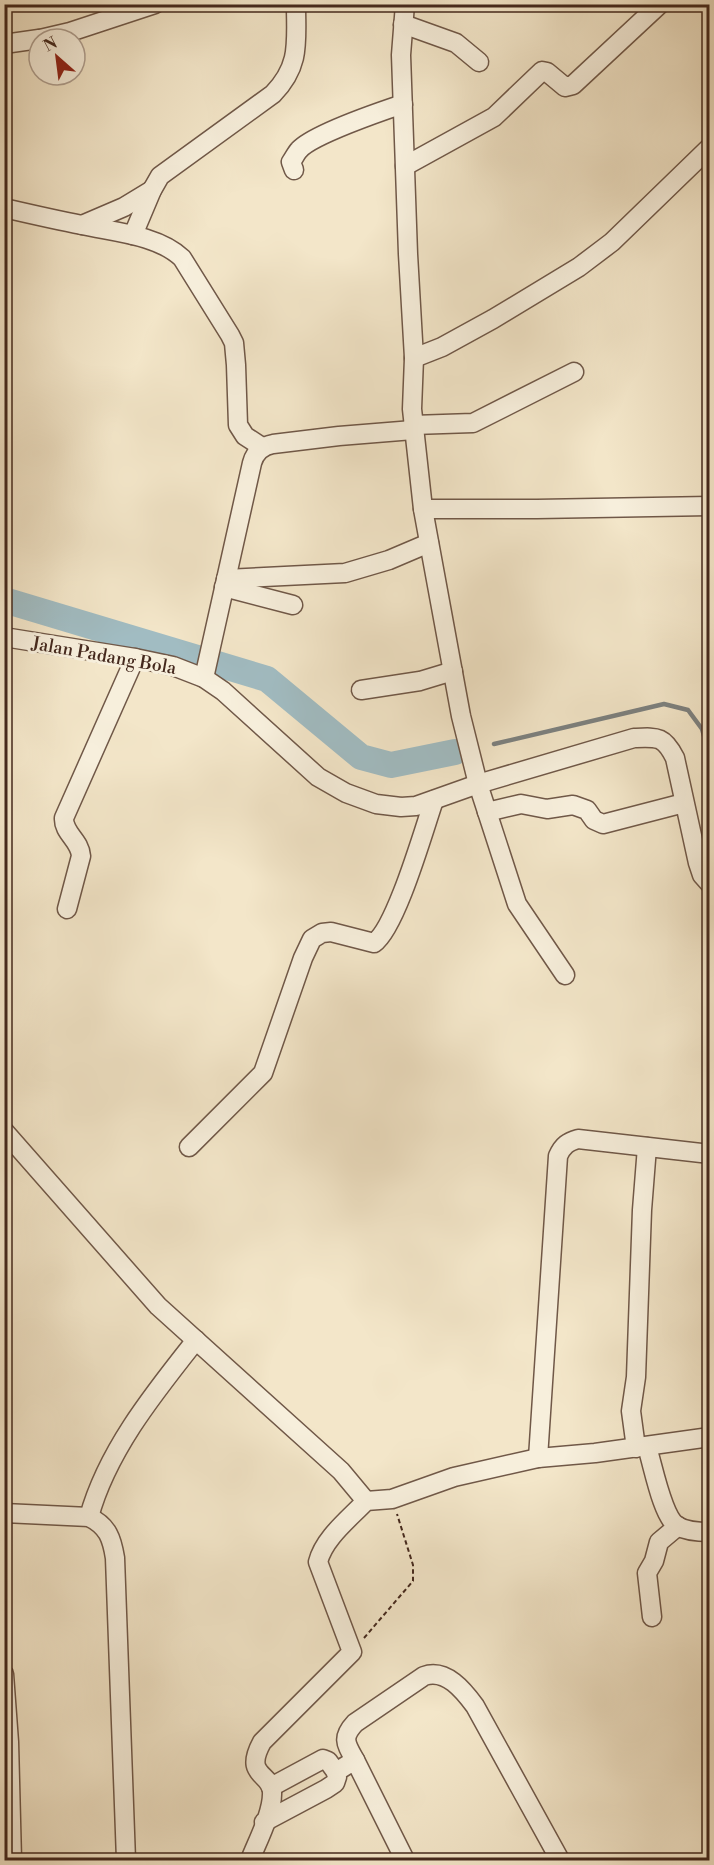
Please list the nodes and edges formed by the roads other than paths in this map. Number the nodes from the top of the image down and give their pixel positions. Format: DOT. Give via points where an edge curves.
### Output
graph roads {
  1 [pos="155,4"];
  2 [pos="296,4"];
  3 [pos="405,4"];
  4 [pos="660,4"];
  5 [pos="404,24"];
  6 [pos="85,27"];
  7 [pos="27,41"];
  8 [pos="4,44"];
  9 [pos="479,62"];
  10 [pos="403,104"];
  11 [pos="710,147"];
  12 [pos="405,166"];
  13 [pos="294,170"];
  14 [pos="152,190"];
  15 [pos="4,208"];
  16 [pos="80,225"];
  17 [pos="134,235"];
  18 [pos="414,358"];
  19 [pos="574,372"];
  20 [pos="413,427"];
  21 [pos="262,447"];
  22 [pos="710,506"];
  23 [pos="423,509"];
  24 [pos="429,543"];
  25 [pos="225,583"];
  26 [pos="293,605"];
  27 [pos="4,637"];
  28 [pos="135,658"];
  29 [pos="208,664"];
  30 [pos="453,671"];
  31 [pos="361,690"];
  32 [pos="478,784"];
  33 [pos="434,800"];
  34 [pos="684,803"];
  35 [pos="487,812"];
  36 [pos="710,884"];
  37 [pos="67,909"];
  38 [pos="565,975"];
  39 [pos="4,1131"];
  40 [pos="189,1147"];
  41 [pos="647,1147"];
  42 [pos="710,1154"];
  43 [pos="196,1340"];
  44 [pos="710,1437"];
  45 [pos="642,1447"];
  46 [pos="538,1458"];
  47 [pos="366,1501"];
  48 [pos="4,1513"];
  49 [pos="89,1517"];
  50 [pos="678,1526"];
  51 [pos="710,1532"];
  52 [pos="652,1617"];
  53 [pos="4,1674"];
  54 [pos="7,1742"];
  55 [pos="355,1760"];
  56 [pos="336,1772"];
  57 [pos="271,1787"];
  58 [pos="264,1822"];
  59 [pos="12,1860"];
  60 [pos="126,1860"];
  61 [pos="250,1860"];
  62 [pos="405,1860"];
  63 [pos="560,1860"];
  1 -- 6 [label="street"];
  2 -- 14 [label="street" via="296,48 285,81 273,94 168,169"];
  3 -- 5 [label="street"];
  4 -- 12 [label="street" via="573,85 565,87 542,71 495,117"];
  5 -- 9 [label="street" via="456,43"];
  5 -- 10 [label="street"];
  7 -- 8 [label="street"];
  10 -- 12 [label="street"];
  10 -- 13 [label="street" via="308,142 291,162"];
  11 -- 18 [label="street" via="612,242 579,267 493,319"];
  12 -- 18 [label="street"];
  14 -- 16 [label="street" via="106,216"];
  14 -- 17 [label="street"];
  15 -- 16 [label="street"];
  16 -- 17 [label="street"];
  17 -- 21 [label="street" via="176,252 221,318 234,343 238,425 245,436"];
  18 -- 20 [label="street"];
  19 -- 20 [label="street" via="473,423"];
  20 -- 21 [label="street"];
  20 -- 23 [label="street"];
  21 -- 25 [label="street" via="252,463"];
  22 -- 23 [label="street"];
  23 -- 24 [label="street"];
  24 -- 25 [label="street" via="345,573"];
  24 -- 30 [label="street"];
  25 -- 26 [label="street"];
  25 -- 29 [label="street"];
  27 -- 28 [label="street, Jalan Padang Bola"];
  28 -- 29 [label="street, Jalan Padang Bola" via="173,666"];
  28 -- 37 [label="street" via="64,818 65,828 80,848 81,856"];
  29 -- 33 [label="street, Jalan Padang Bola" via="224,691 318,777 376,804 416,806"];
  30 -- 31 [label="street" via="426,680"];
  30 -- 32 [label="street"];
  32 -- 33 [label="street, Jalan Padang Bola"];
  32 -- 34 [label="street, Jalan Padang Bola" via="634,738 656,737 668,744 675,758"];
  32 -- 35 [label="street"];
  33 -- 40 [label="street" via="398,904 383,935 374,943 331,932 312,939 263,1073"];
  34 -- 35 [label="street" via="603,824 587,810 573,805 547,809 521,804"];
  34 -- 36 [label="street" via="698,863"];
  35 -- 38 [label="street" via="517,904"];
  39 -- 43 [label="street" via="144,1291"];
  41 -- 42 [label="street"];
  41 -- 45 [label="street" via="631,1411"];
  41 -- 46 [label="street" via="578,1139 568,1142 558,1155"];
  43 -- 47 [label="street" via="341,1471"];
  43 -- 49 [label="street" via="127,1437 101,1481"];
  44 -- 45 [label="street"];
  45 -- 46 [label="street"];
  45 -- 50 [label="street" via="671,1520"];
  46 -- 47 [label="street" via="454,1477 392,1499"];
  47 -- 57 [label="street" via="326,1543 318,1563 352,1652 262,1742 255,1763"];
  48 -- 49 [label="street"];
  49 -- 60 [label="street" via="108,1531 115,1558"];
  50 -- 51 [label="street"];
  50 -- 52 [label="street" via="659,1542 647,1573"];
  53 -- 54 [label="street"];
  54 -- 59 [label="street"];
  55 -- 56 [label="street"];
  55 -- 62 [label="street"];
  55 -- 63 [label="street" via="346,1739 347,1731 355,1723 424,1676 444,1677 463,1690 475,1706"];
  56 -- 57 [label="street" via="323,1759"];
  56 -- 58 [label="street" via="335,1783"];
  57 -- 58 [label="street"];
  58 -- 61 [label="street"];
}
